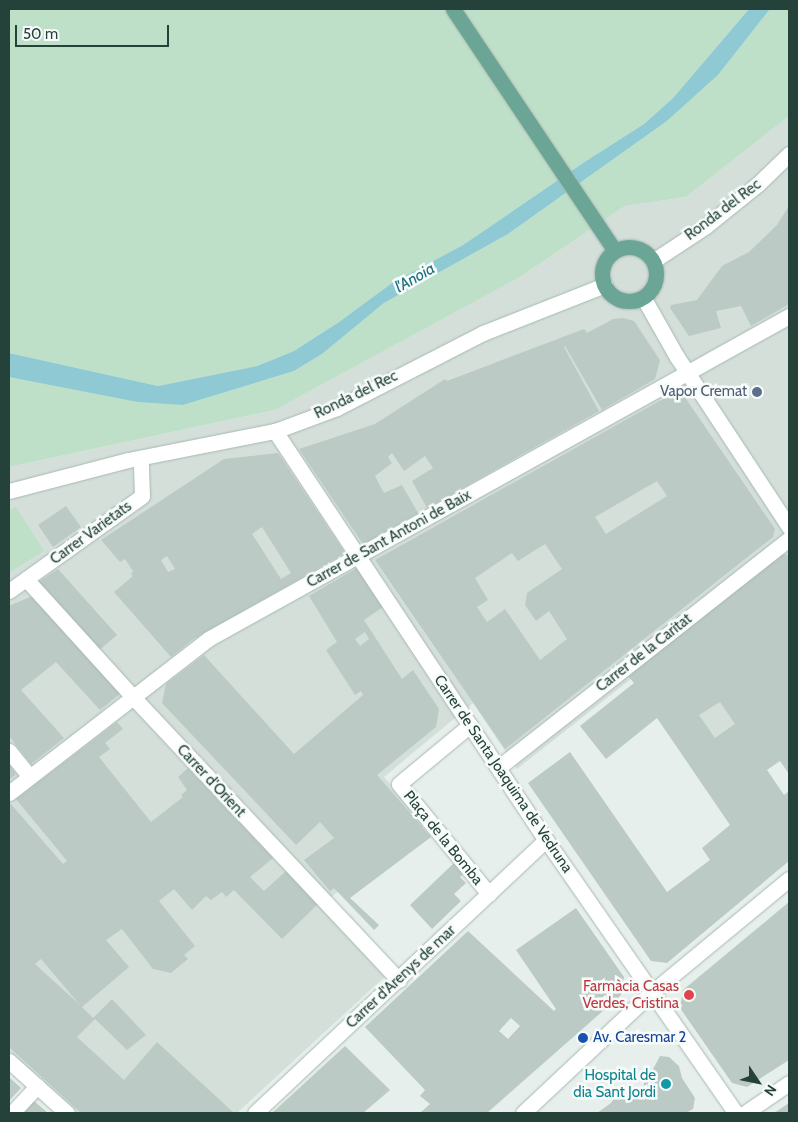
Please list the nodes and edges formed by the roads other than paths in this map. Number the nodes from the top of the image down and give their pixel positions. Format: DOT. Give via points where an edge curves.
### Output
graph roads {
  1 [pos="453,9"];
  2 [pos="789,154"];
  3 [pos="615,251"];
  4 [pos="652,261"];
  5 [pos="604,285"];
  6 [pos="643,297"];
  7 [pos="789,316"];
  8 [pos="688,373"];
  9 [pos="275,430"];
  10 [pos="141,458"];
  11 [pos="9,491"];
  12 [pos="789,526"];
  13 [pos="789,539"];
  14 [pos="360,556"];
  15 [pos="26,579"];
  16 [pos="9,591"];
  17 [pos="134,698"];
  18 [pos="470,725"];
  19 [pos="9,751"];
  20 [pos="499,767"];
  21 [pos="30,777"];
  22 [pos="9,793"];
  23 [pos="546,840"];
  24 [pos="789,879"];
  25 [pos="489,894"];
  26 [pos="399,980"];
  27 [pos="651,993"];
  28 [pos="9,1061"];
  29 [pos="789,1083"];
  30 [pos="37,1086"];
  31 [pos="12,1113"];
  32 [pos="67,1113"];
  33 [pos="255,1113"];
  34 [pos="523,1113"];
  35 [pos="736,1113"];
  36 [pos="745,1113"];
  1 -- 3 [label="main road"];
  2 -- 4 [label="street, Ronda del Rec" via="706,226"];
  3 -- 4 [label="main road" via="636,248"];
  3 -- 5 [label="main road" via="604,266"];
  4 -- 6 [label="main road" via="655,281"];
  5 -- 6 [label="main road" via="621,300"];
  5 -- 9 [label="street, Ronda del Rec" via="483,333 337,408"];
  6 -- 8 [label="street"];
  7 -- 8 [label="street, Carrer de Sant Antoni de Baix"];
  8 -- 12 [label="street"];
  8 -- 14 [label="street, Carrer de Sant Antoni de Baix"];
  9 -- 10 [label="street, Ronda del Rec"];
  9 -- 14 [label="street, Carrer de Santa Joaquima de Vedruna"];
  10 -- 11 [label="street, Ronda del Rec"];
  10 -- 15 [label="street, Carrer Varietats" via="142,496"];
  13 -- 20 [label="street, Carrer de la Caritat"];
  14 -- 17 [label="street, Carrer de Sant Antoni de Baix" via="208,639"];
  14 -- 18 [label="street, Carrer de Santa Joaquima de Vedruna"];
  15 -- 16 [label="street, Carrer Varietats"];
  15 -- 17 [label="street, Carrer d'Orient"];
  17 -- 21 [label="street, Carrer de Sant Antoni de Baix"];
  17 -- 26 [label="street, Carrer d'Orient"];
  18 -- 20 [label="street, Carrer de Santa Joaquima de Vedruna"];
  18 -- 25 [label="street, Plaça de la Bomba" via="399,784"];
  19 -- 21 [label="street"];
  20 -- 23 [label="street, Carrer de Santa Joaquima de Vedruna"];
  21 -- 22 [label="street, Carrer de Sant Antoni de Baix"];
  23 -- 25 [label="street, Carrer d'Arenys de mar"];
  23 -- 27 [label="street, Carrer de Santa Joaquima de Vedruna"];
  24 -- 27 [label="street"];
  25 -- 26 [label="street, Carrer d'Arenys de mar"];
  26 -- 33 [label="street, Carrer d'Arenys de mar"];
  27 -- 34 [label="street"];
  27 -- 35 [label="street, Carrer de Santa Joaquima de Vedruna"];
  28 -- 30 [label="street"];
  29 -- 36 [label="street"];
  30 -- 31 [label="street"];
  30 -- 32 [label="street"];
}
